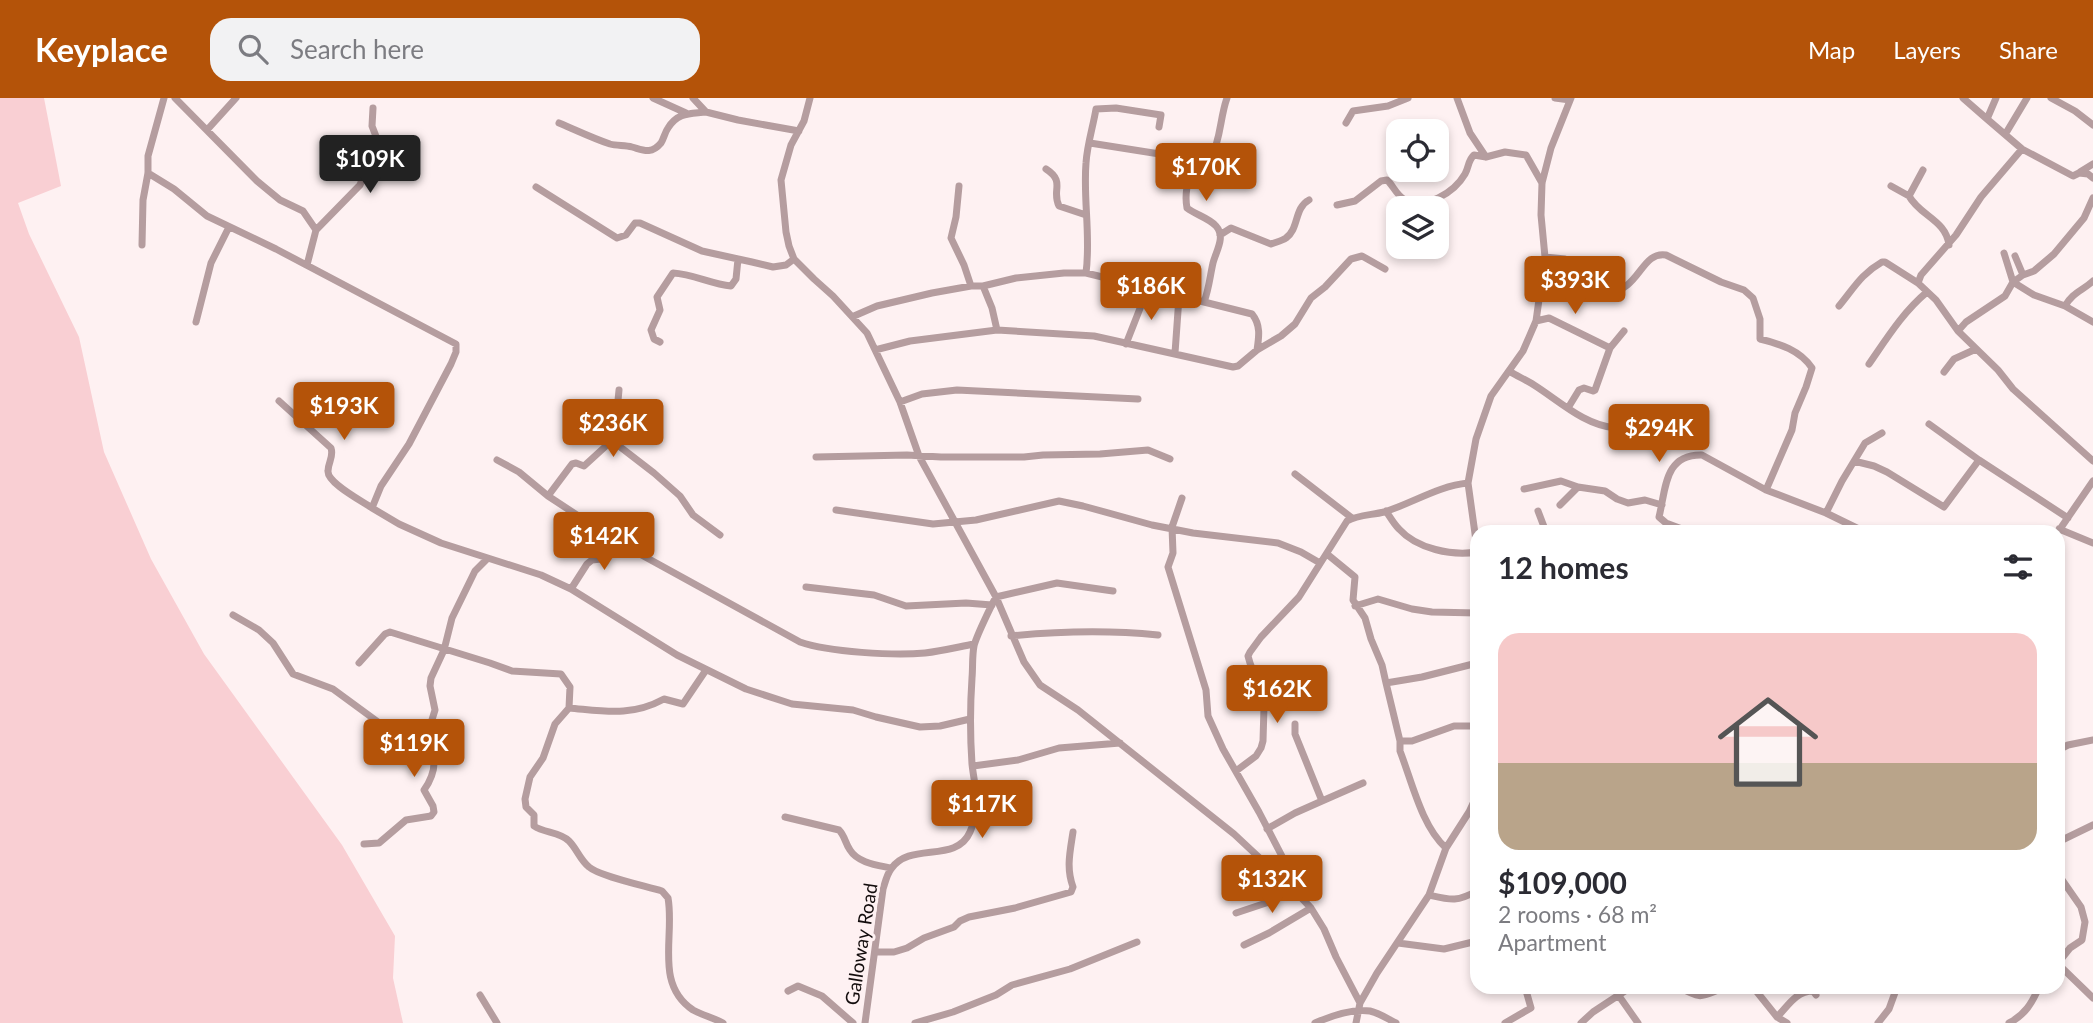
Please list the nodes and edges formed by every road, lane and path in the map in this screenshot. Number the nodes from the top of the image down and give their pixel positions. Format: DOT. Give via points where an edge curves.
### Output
graph roads {
  1 [pos="164,98"];
  2 [pos="175,98"];
  3 [pos="236,98"];
  4 [pos="653,98"];
  5 [pos="693,98"];
  6 [pos="810,98"];
  7 [pos="1227,98"];
  8 [pos="1408,98"];
  9 [pos="1457,98"];
  10 [pos="1555,98"];
  11 [pos="1963,98"];
  12 [pos="1996,98"];
  13 [pos="2027,98"];
  14 [pos="2051,98"];
  15 [pos="1570,99"];
  16 [pos="373,108"];
  17 [pos="706,112"];
  18 [pos="686,113"];
  19 [pos="1987,119"];
  20 [pos="559,123"];
  21 [pos="1346,123"];
  22 [pos="2093,125"];
  23 [pos="1159,127"];
  24 [pos="207,130"];
  25 [pos="799,131"];
  26 [pos="2006,133"];
  27 [pos="1090,143"];
  28 [pos="2022,149"];
  29 [pos="1166,155"];
  30 [pos="1486,157"];
  31 [pos="2093,164"];
  32 [pos="1046,169"];
  33 [pos="1923,170"];
  34 [pos="148,173"];
  35 [pos="2079,173"];
  36 [pos="2093,178"];
  37 [pos="1542,183"];
  38 [pos="959,186"];
  39 [pos="1891,186"];
  40 [pos="536,187"];
  41 [pos="1400,196"];
  42 [pos="1441,196"];
  43 [pos="1909,196"];
  44 [pos="2093,198"];
  45 [pos="1309,200"];
  46 [pos="1337,205"];
  47 [pos="1086,215"];
  48 [pos="229,228"];
  49 [pos="316,230"];
  50 [pos="1220,235"];
  51 [pos="142,245"];
  52 [pos="1948,245"];
  53 [pos="2004,253"];
  54 [pos="2015,256"];
  55 [pos="1545,257"];
  56 [pos="738,259"];
  57 [pos="794,260"];
  58 [pos="307,265"];
  59 [pos="1385,270"];
  60 [pos="1086,273"];
  61 [pos="2023,275"];
  62 [pos="2093,281"];
  63 [pos="2012,282"];
  64 [pos="1918,283"];
  65 [pos="971,286"];
  66 [pos="983,286"];
  67 [pos="1149,288"];
  68 [pos="1927,292"];
  69 [pos="1179,297"];
  70 [pos="1204,302"];
  71 [pos="1839,306"];
  72 [pos="2065,306"];
  73 [pos="854,316"];
  74 [pos="1535,321"];
  75 [pos="196,322"];
  76 [pos="2093,322"];
  77 [pos="997,330"];
  78 [pos="1624,331"];
  79 [pos="1958,331"];
  80 [pos="660,342"];
  81 [pos="1126,344"];
  82 [pos="1610,348"];
  83 [pos="1976,349"];
  84 [pos="875,350"];
  85 [pos="1257,350"];
  86 [pos="1175,353"];
  87 [pos="1869,364"];
  88 [pos="1509,372"];
  89 [pos="1944,372"];
  90 [pos="620,390"];
  91 [pos="1138,399"];
  92 [pos="279,401"];
  93 [pos="900,402"];
  94 [pos="1568,408"];
  95 [pos="1628,409"];
  96 [pos="1930,424"];
  97 [pos="1882,433"];
  98 [pos="606,436"];
  99 [pos="919,456"];
  100 [pos="816,457"];
  101 [pos="1171,459"];
  102 [pos="496,460"];
  103 [pos="1979,460"];
  104 [pos="1854,461"];
  105 [pos="2093,461"];
  106 [pos="1295,474"];
  107 [pos="2093,481"];
  108 [pos="1468,483"];
  109 [pos="1578,487"];
  110 [pos="1524,489"];
  111 [pos="1766,490"];
  112 [pos="548,496"];
  113 [pos="1182,498"];
  114 [pos="1560,505"];
  115 [pos="1662,505"];
  116 [pos="372,508"];
  117 [pos="836,510"];
  118 [pos="1386,511"];
  119 [pos="1538,511"];
  120 [pos="1826,513"];
  121 [pos="1352,518"];
  122 [pos="2068,518"];
  123 [pos="954,522"];
  124 [pos="1474,525"];
  125 [pos="1543,525"];
  126 [pos="1673,525"];
  127 [pos="1843,525"];
  128 [pos="2063,525"];
  129 [pos="1172,527"];
  130 [pos="2065,532"];
  131 [pos="720,535"];
  132 [pos="618,542"];
  133 [pos="2093,543"];
  134 [pos="1470,552"];
  135 [pos="1327,554"];
  136 [pos="487,559"];
  137 [pos="1320,563"];
  138 [pos="806,587"];
  139 [pos="571,589"];
  140 [pos="1113,591"];
  141 [pos="996,597"];
  142 [pos="992,605"];
  143 [pos="1356,606"];
  144 [pos="1470,613"];
  145 [pos="233,615"];
  146 [pos="1158,635"];
  147 [pos="1011,636"];
  148 [pos="974,644"];
  149 [pos="444,650"];
  150 [pos="359,663"];
  151 [pos="1470,665"];
  152 [pos="706,670"];
  153 [pos="1386,683"];
  154 [pos="569,708"];
  155 [pos="970,719"];
  156 [pos="1295,724"];
  157 [pos="1470,726"];
  158 [pos="424,734"];
  159 [pos="2093,740"];
  160 [pos="1400,741"];
  161 [pos="1120,743"];
  162 [pos="2065,746"];
  163 [pos="973,766"];
  164 [pos="1236,771"];
  165 [pos="1363,783"];
  166 [pos="1322,801"];
  167 [pos="1470,810"];
  168 [pos="785,817"];
  169 [pos="2093,825"];
  170 [pos="1267,829"];
  171 [pos="1073,832"];
  172 [pos="2065,839"];
  173 [pos="364,844"];
  174 [pos="1447,848"];
  175 [pos="891,868"];
  176 [pos="2065,884"];
  177 [pos="1294,890"];
  178 [pos="1429,895"];
  179 [pos="1470,895"];
  180 [pos="1311,908"];
  181 [pos="1236,913"];
  182 [pos="1137,942"];
  183 [pos="1398,943"];
  184 [pos="1470,943"];
  185 [pos="1244,944"];
  186 [pos="875,952"];
  187 [pos="2065,955"];
  188 [pos="2065,971"];
  189 [pos="788,991"];
  190 [pos="1527,994"];
  191 [pos="1622,994"];
  192 [pos="1692,994"];
  193 [pos="1711,994"];
  194 [pos="1759,994"];
  195 [pos="1799,994"];
  196 [pos="1894,994"];
  197 [pos="2036,994"];
  198 [pos="480,995"];
  199 [pos="1619,996"];
  200 [pos="2093,998"];
  201 [pos="1359,1007"];
  202 [pos="1777,1017"];
  203 [pos="1519,1020"];
  204 [pos="497,1023"];
  205 [pos="723,1023"];
  206 [pos="853,1023"];
  207 [pos="865,1023"];
  208 [pos="915,1023"];
  209 [pos="1315,1023"];
  210 [pos="1356,1023"];
  211 [pos="1396,1023"];
  212 [pos="1505,1023"];
  213 [pos="1581,1023"];
  214 [pos="1638,1023"];
  215 [pos="1787,1023"];
  216 [pos="1878,1023"];
  217 [pos="2009,1023"];
  1 -- 34 [label="street" via="148,156"];
  2 -- 24 [label="street"];
  3 -- 24 [label="street"];
  4 -- 18 [label="street"];
  5 -- 17 [label="street"];
  6 -- 25 [label="street"];
  7 -- 50 [label="street" via="1210,160 1194,171 1185,198 1187,208 1215,224"];
  8 -- 21 [label="street" via="1353,111"];
  9 -- 30 [label="street" via="1470,133"];
  10 -- 15 [label="street"];
  11 -- 19 [label="street"];
  12 -- 19 [label="street"];
  13 -- 26 [label="street"];
  14 -- 22 [label="street"];
  15 -- 37 [label="street"];
  16 -- 49 [label="street" via="377,139 360,185"];
  17 -- 18 [label="street"];
  17 -- 25 [label="street"];
  18 -- 20 [label="street" via="674,119 661,142 644,152"];
  19 -- 26 [label="street"];
  23 -- 27 [label="street" via="1161,115 1096,109"];
  24 -- 49 [label="street" via="257,181 303,211"];
  25 -- 57 [label="street" via="781,180"];
  26 -- 28 [label="street"];
  27 -- 29 [label="street"];
  27 -- 47 [label="street"];
  28 -- 35 [label="street" via="2073,176"];
  28 -- 52 [label="street"];
  30 -- 37 [label="street" via="1505,152 1526,155"];
  30 -- 42 [label="street" via="1473,155 1465,173"];
  31 -- 35 [label="street"];
  32 -- 47 [label="street" via="1058,182 1059,206"];
  33 -- 43 [label="street"];
  34 -- 48 [label="street"];
  34 -- 51 [label="street"];
  35 -- 36 [label="street"];
  37 -- 55 [label="street"];
  38 -- 65 [label="street" via="951,238"];
  39 -- 43 [label="street"];
  40 -- 56 [label="street" via="617,238 640,223 688,245"];
  41 -- 46 [label="street" via="1387,180 1355,201"];
  43 -- 52 [label="street" via="1933,217"];
  44 -- 61 [label="street" via="2084,218 2054,254"];
  45 -- 50 [label="street" via="1284,239 1270,244 1231,228"];
  47 -- 60 [label="street"];
  48 -- 58 [label="street"];
  48 -- 75 [label="street" via="211,263"];
  49 -- 58 [label="street"];
  50 -- 70 [label="street"];
  52 -- 64 [label="street"];
  53 -- 63 [label="street"];
  54 -- 61 [label="street"];
  55 -- 74 [label="street"];
  55 -- 111 [label="street" via="1565,259 1609,292 1631,283 1658,253 1753,298 1760,339 1797,352 1812,368"];
  56 -- 57 [label="street" via="773,267"];
  56 -- 80 [label="street" via="731,286 673,273 657,297 660,310 651,330"];
  57 -- 73 [label="street"];
  58 -- 116 [label="street" via="456,344 451,364"];
  59 -- 85 [label="street" via="1362,256 1351,259 1311,298 1294,324"];
  60 -- 66 [label="street" via="1016,278"];
  60 -- 67 [label="street"];
  61 -- 63 [label="street"];
  62 -- 72 [label="street" via="2071,295"];
  63 -- 72 [label="street"];
  63 -- 79 [label="street" via="2005,296"];
  64 -- 68 [label="street"];
  64 -- 71 [label="street" via="1882,262 1858,280"];
  65 -- 66 [label="street"];
  65 -- 73 [label="street" via="877,306"];
  66 -- 77 [label="street"];
  67 -- 69 [label="street"];
  67 -- 81 [label="street"];
  68 -- 79 [label="street"];
  68 -- 87 [label="street" via="1913,303"];
  69 -- 70 [label="street"];
  69 -- 86 [label="street"];
  70 -- 85 [label="street" via="1252,314 1260,333"];
  72 -- 76 [label="street"];
  73 -- 84 [label="street"];
  74 -- 82 [label="street" via="1549,318"];
  74 -- 88 [label="street"];
  77 -- 81 [label="street" via="1094,336"];
  77 -- 84 [label="street"];
  78 -- 82 [label="street"];
  79 -- 83 [label="street"];
  81 -- 86 [label="street"];
  82 -- 94 [label="street" via="1595,390 1579,390"];
  83 -- 89 [label="street" via="1954,359"];
  83 -- 105 [label="street"];
  84 -- 93 [label="street"];
  85 -- 86 [label="street" via="1233,367"];
  88 -- 94 [label="street"];
  88 -- 108 [label="street" via="1491,396 1476,439"];
  90 -- 98 [label="street" via="617,411 605,426"];
  91 -- 93 [label="street" via="957,390"];
  92 -- 116 [label="street" via="331,448 327,472 335,484"];
  93 -- 99 [label="street"];
  94 -- 95 [label="street" via="1613,428"];
  96 -- 103 [label="street"];
  97 -- 104 [label="street" via="1865,443"];
  98 -- 112 [label="street" via="607,445 584,466 572,464"];
  98 -- 131 [label="street"];
  99 -- 100 [label="street"];
  99 -- 101 [label="street" via="1024,457 1148,450"];
  99 -- 123 [label="street"];
  102 -- 112 [label="street" via="519,471"];
  103 -- 104 [label="street" via="1944,507 1886,472"];
  103 -- 122 [label="street"];
  104 -- 120 [label="street"];
  106 -- 121 [label="street"];
  107 -- 122 [label="street"];
  108 -- 118 [label="street"];
  108 -- 124 [label="street"];
  109 -- 110 [label="street" via="1561,481"];
  109 -- 114 [label="street"];
  109 -- 115 [label="street" via="1605,491 1628,503 1645,500"];
  111 -- 115 [label="street" via="1720,463 1695,455 1674,465"];
  111 -- 120 [label="street"];
  112 -- 132 [label="street"];
  113 -- 129 [label="street"];
  115 -- 126 [label="street" via="1659,517"];
  116 -- 136 [label="street" via="441,543"];
  117 -- 123 [label="street" via="933,524"];
  118 -- 121 [label="street"];
  118 -- 134 [label="street" via="1401,532 1429,548 1461,555"];
  119 -- 125 [label="street"];
  120 -- 127 [label="street"];
  121 -- 135 [label="street"];
  122 -- 128 [label="street"];
  123 -- 129 [label="street" via="1059,502"];
  123 -- 141 [label="street"];
  129 -- 137 [label="street" via="1278,543"];
  129 -- 164 [label="street" via="1168,567 1206,690 1208,716"];
  130 -- 133 [label="street"];
  132 -- 139 [label="street" via="601,559 587,564"];
  132 -- 148 [label="street" via="812,646 925,653"];
  135 -- 137 [label="street"];
  135 -- 143 [label="street" via="1356,579"];
  136 -- 139 [label="street"];
  136 -- 149 [label="street" via="475,571 452,618"];
  137 -- 164 [label="street" via="1299,597 1248,656 1264,707 1263,741 1256,755"];
  138 -- 142 [label="street" via="882,597 906,606"];
  139 -- 152 [label="street"];
  140 -- 141 [label="street" via="1057,583"];
  141 -- 142 [label="street, Galloway Road"];
  141 -- 147 [label="street"];
  142 -- 148 [label="street, Galloway Road"];
  143 -- 144 [label="street" via="1378,599 1412,610"];
  143 -- 153 [label="street" via="1365,618"];
  145 -- 158 [label="street" via="273,643 293,674 332,689 393,733 410,738"];
  146 -- 147 [label="street" via="1065,631"];
  147 -- 161 [label="street" via="1040,685"];
  148 -- 155 [label="street, Galloway Road"];
  149 -- 150 [label="street" via="390,632"];
  149 -- 154 [label="street" via="512,671 561,674 570,687"];
  149 -- 158 [label="street" via="431,678 435,710"];
  151 -- 153 [label="street"];
  152 -- 154 [label="street" via="683,704 664,699 648,708 616,712"];
  152 -- 155 [label="street" via="792,704 853,710 920,727"];
  153 -- 160 [label="street"];
  154 -- 205 [label="street" via="555,724 543,758 530,777 525,799 534,825 569,841 591,870 662,891 668,898 673,987 695,1011"];
  155 -- 163 [label="street, Galloway Road"];
  156 -- 166 [label="street"];
  157 -- 160 [label="street"];
  158 -- 173 [label="street" via="435,754 424,790 434,812 406,820 379,842"];
  159 -- 162 [label="street"];
  160 -- 174 [label="street" via="1430,829"];
  161 -- 163 [label="street" via="1059,748"];
  161 -- 177 [label="street" via="1234,834"];
  163 -- 175 [label="street, Galloway Road" via="978,802 966,840 952,848 916,853"];
  164 -- 170 [label="street"];
  165 -- 166 [label="street"];
  166 -- 170 [label="street"];
  167 -- 174 [label="street"];
  168 -- 175 [label="street" via="839,830 852,854"];
  169 -- 172 [label="street"];
  170 -- 177 [label="street"];
  171 -- 186 [label="street" via="1068,862 1071,892 969,917 907,948"];
  174 -- 178 [label="street"];
  175 -- 186 [label="street, Galloway Road" via="883,888"];
  176 -- 187 [label="street" via="2085,922 2082,940"];
  177 -- 180 [label="street"];
  177 -- 181 [label="street"];
  178 -- 179 [label="street" via="1452,901"];
  178 -- 183 [label="street"];
  180 -- 185 [label="street"];
  180 -- 201 [label="street"];
  182 -- 208 [label="street"];
  183 -- 184 [label="street" via="1444,949"];
  183 -- 201 [label="street"];
  186 -- 207 [label="street, Galloway Road"];
  188 -- 200 [label="street"];
  189 -- 206 [label="street" via="798,986 822,996"];
  190 -- 203 [label="street" via="1531,1008"];
  191 -- 199 [label="street"];
  192 -- 193 [label="street"];
  194 -- 202 [label="street"];
  195 -- 202 [label="street"];
  196 -- 216 [label="street"];
  197 -- 217 [label="street" via="2020,1017"];
  198 -- 204 [label="street"];
  199 -- 213 [label="street"];
  199 -- 214 [label="street"];
  201 -- 209 [label="street"];
  201 -- 210 [label="street"];
  201 -- 211 [label="street"];
  202 -- 215 [label="street"];
  203 -- 212 [label="street"];
}
